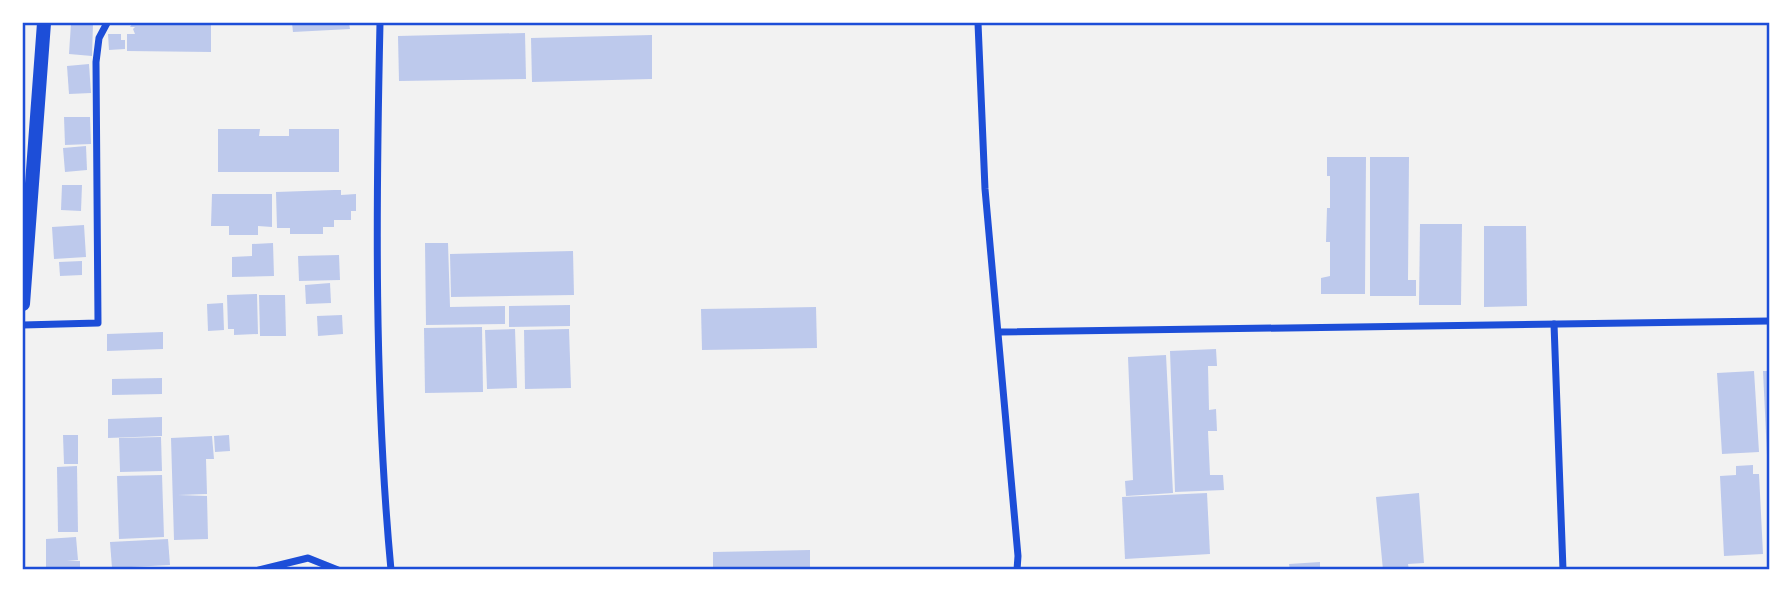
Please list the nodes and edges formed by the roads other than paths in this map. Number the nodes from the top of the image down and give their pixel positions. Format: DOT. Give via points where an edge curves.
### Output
graph roads {
  1 [pos="44,23"];
  2 [pos="107,23"];
  3 [pos="380,23"];
  4 [pos="978,23"];
  5 [pos="23,304"];
  6 [pos="1769,321"];
  7 [pos="1554,324"];
  8 [pos="23,325"];
  9 [pos="999,332"];
  10 [pos="259,570"];
  11 [pos="338,570"];
  12 [pos="391,570"];
  13 [pos="1017,570"];
  14 [pos="1563,570"];
  1 -- 5 [label="main road"];
  2 -- 8 [label="street" via="99,38 96,62 98,323"];
  3 -- 12 [label="street" via="380,440"];
  4 -- 9 [label="street" via="985,189"];
  6 -- 7 [label="street"];
  7 -- 9 [label="street"];
  7 -- 14 [label="street"];
  9 -- 13 [label="street"];
  10 -- 11 [label="street" via="308,558"];
}
